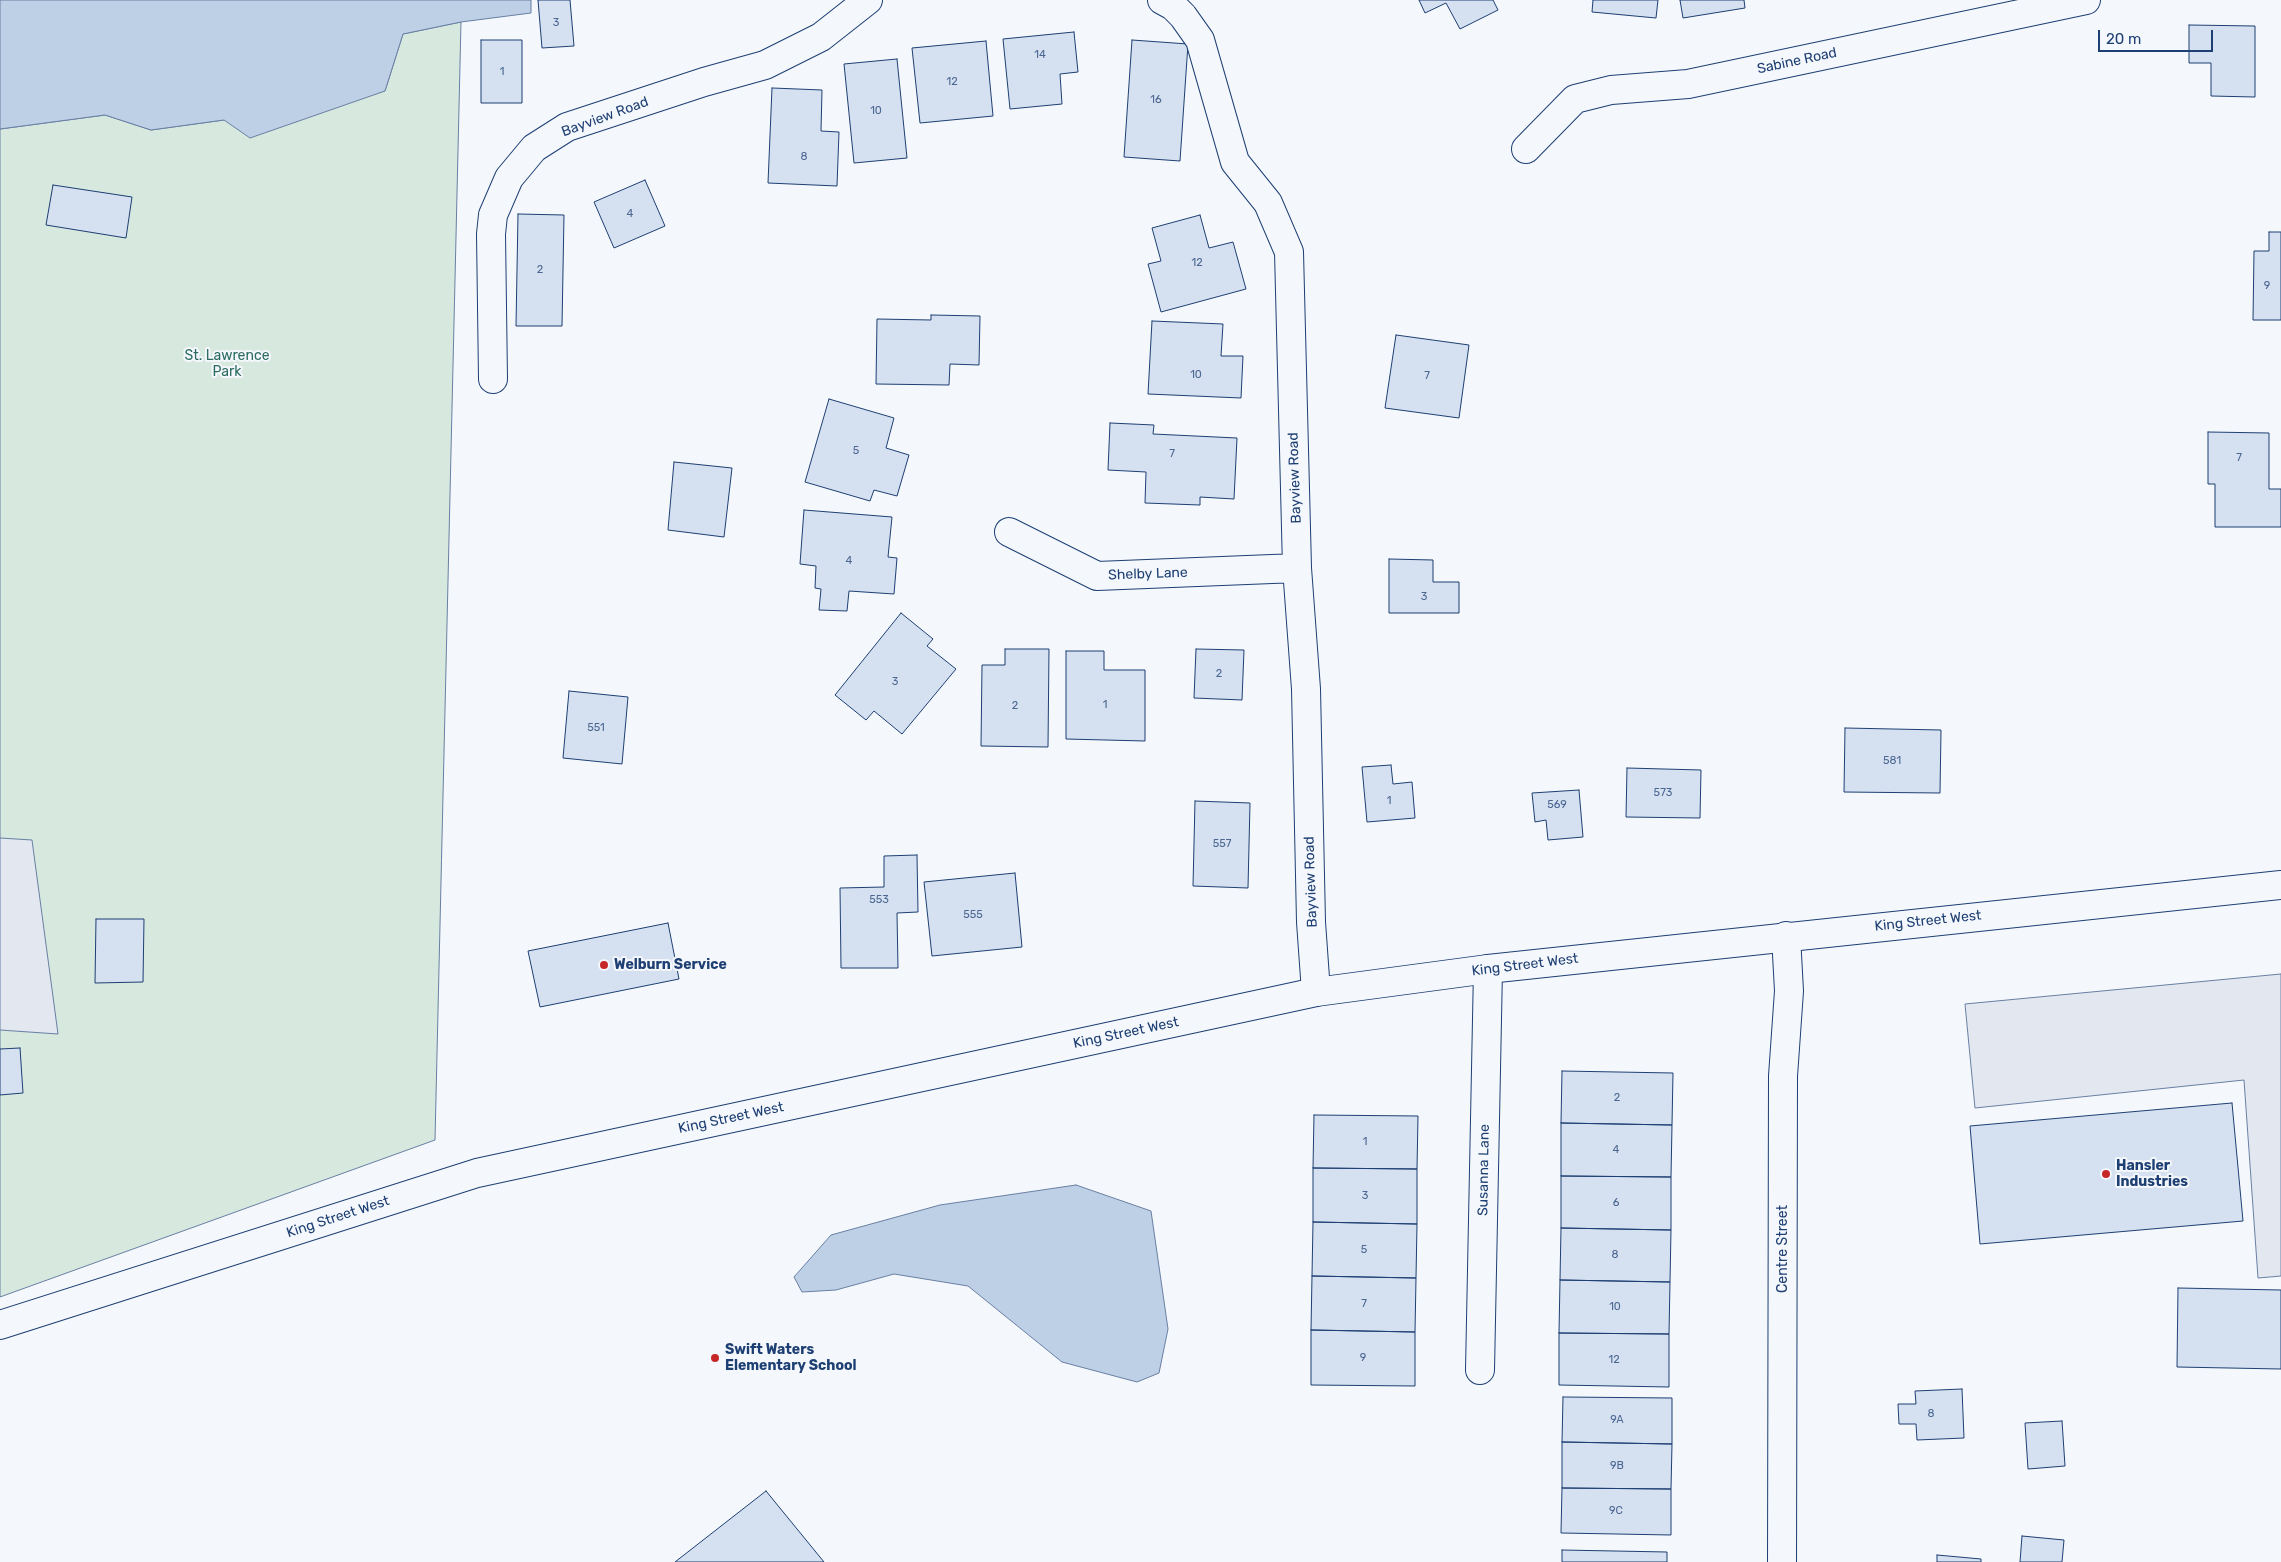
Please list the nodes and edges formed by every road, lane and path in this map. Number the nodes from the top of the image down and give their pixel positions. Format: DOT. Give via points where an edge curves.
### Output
graph roads {
  1 [pos="868,0"];
  2 [pos="1162,0"];
  3 [pos="2086,0"];
  4 [pos="1526,149"];
  5 [pos="493,379"];
  6 [pos="1009,532"];
  7 [pos="1298,568"];
  8 [pos="2281,885"];
  9 [pos="1786,936"];
  10 [pos="1488,969"];
  11 [pos="1316,992"];
  12 [pos="0,1324"];
  13 [pos="1480,1370"];
  14 [pos="1782,1562"];
  1 -- 5 [label="street, Bayview Road" via="821,37 772,62 567,127 534,148 508,178 494,215 491,234"];
  2 -- 7 [label="street, Bayview Road" via="1184,16 1200,40 1235,162 1268,203 1289,252"];
  3 -- 4 [label="street, Sabine Road" via="1688,84 1611,90 1575,99"];
  6 -- 7 [label="street, Shelby Lane" via="1098,576"];
  7 -- 11 [label="street, Bayview Road" via="1306,689"];
  8 -- 9 [label="street, King Street West"];
  9 -- 10 [label="street, King Street West"];
  9 -- 14 [label="street, Centre Street" via="1789,991 1783,1076"];
  10 -- 11 [label="street, King Street West"];
  10 -- 13 [label="street, Susanna Lane"];
  11 -- 12 [label="street, King Street West" via="477,1173"];
}
